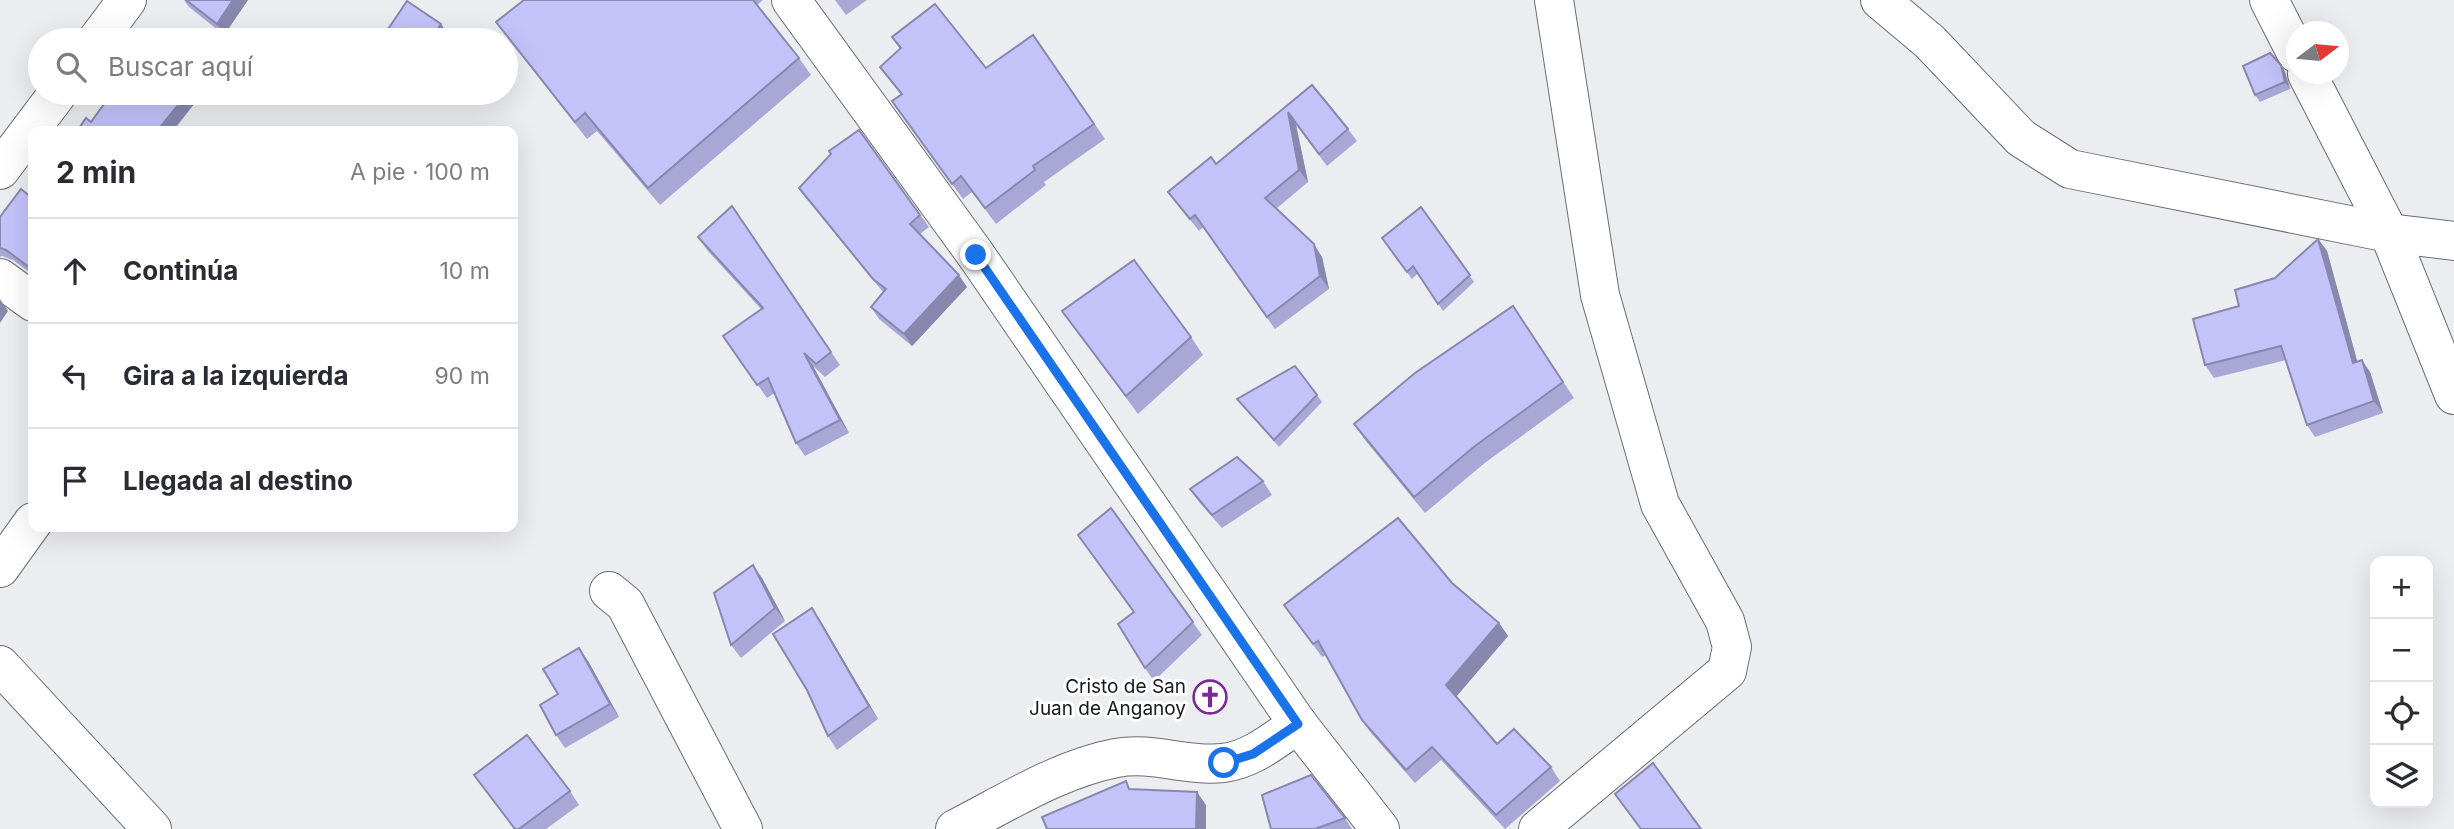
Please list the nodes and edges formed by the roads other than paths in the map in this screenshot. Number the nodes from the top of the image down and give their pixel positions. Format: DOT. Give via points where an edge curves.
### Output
graph roads {
  1 [pos="127,0"];
  2 [pos="791,0"];
  3 [pos="1554,0"];
  4 [pos="1880,0"];
  5 [pos="2269,0"];
  6 [pos="106,28"];
  7 [pos="2286,32"];
  8 [pos="2312,84"];
  9 [pos="49,105"];
  10 [pos="33,126"];
  11 [pos="28,133"];
  12 [pos="0,170"];
  13 [pos="2389,233"];
  14 [pos="2454,241"];
  15 [pos="0,278"];
  16 [pos="28,298"];
  17 [pos="2454,395"];
  18 [pos="28,529"];
  19 [pos="0,568"];
  20 [pos="609,592"];
  21 [pos="0,665"];
  22 [pos="1298,724"];
  23 [pos="152,829"];
  24 [pos="743,829"];
  25 [pos="954,829"];
  26 [pos="1380,829"];
  27 [pos="1538,829"];
  1 -- 6 [label="street"];
  2 -- 22 [label="street" via="976,255"];
  3 -- 27 [label="street" via="1600,295 1660,504 1725,621 1732,647 1727,671"];
  4 -- 13 [label="street" via="1930,42 2021,138 2070,169"];
  5 -- 7 [label="street"];
  8 -- 13 [label="street"];
  9 -- 10 [label="street"];
  11 -- 12 [label="street"];
  13 -- 14 [label="street"];
  13 -- 17 [label="street"];
  15 -- 16 [label="street"];
  18 -- 19 [label="street"];
  20 -- 24 [label="street" via="625,604"];
  21 -- 23 [label="street"];
  22 -- 25 [label="street" via="1253,754 1224,763 1192,763 1153,755 1084,765"];
  22 -- 26 [label="street"];
}
